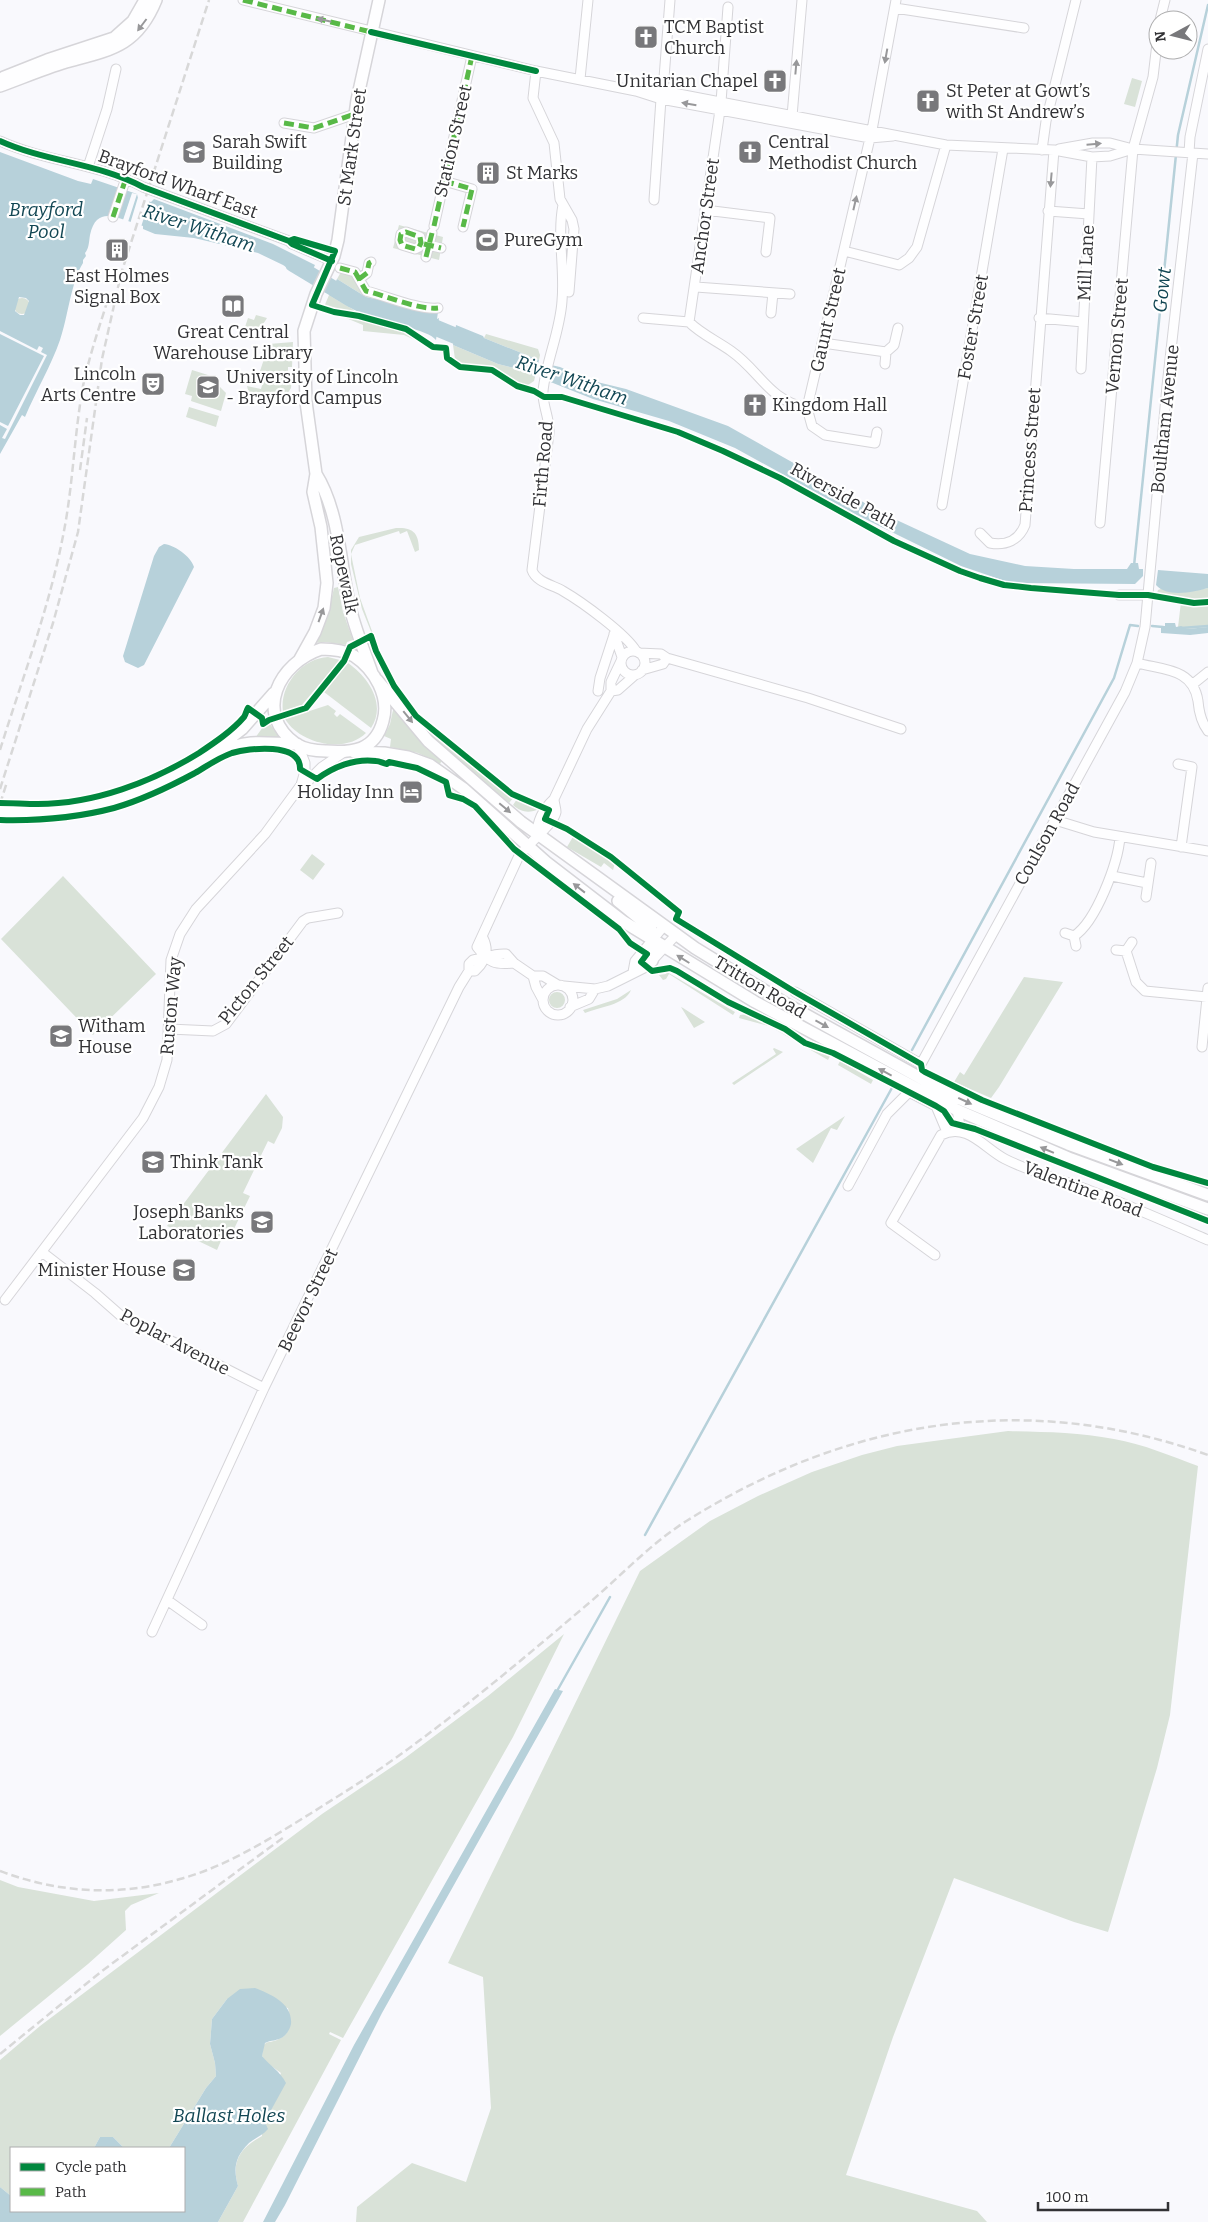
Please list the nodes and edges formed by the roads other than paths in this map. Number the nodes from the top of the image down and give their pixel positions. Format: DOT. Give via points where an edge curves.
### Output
graph roads {
  1 [pos="145,0"];
  2 [pos="156,0"];
  3 [pos="243,0"];
  4 [pos="379,0"];
  5 [pos="588,0"];
  6 [pos="670,0"];
  7 [pos="802,0"];
  8 [pos="1076,0"];
  9 [pos="895,4"];
  10 [pos="728,8"];
  11 [pos="1024,28"];
  12 [pos="371,32"];
  13 [pos="1208,49"];
  14 [pos="472,56"];
  15 [pos="1155,60"];
  16 [pos="116,69"];
  17 [pos="536,71"];
  18 [pos="0,78"];
  19 [pos="580,79"];
  20 [pos="0,86"];
  21 [pos="662,95"];
  22 [pos="721,106"];
  23 [pos="355,114"];
  24 [pos="792,116"];
  25 [pos="284,123"];
  26 [pos="871,134"];
  27 [pos="0,141"];
  28 [pos="946,145"];
  29 [pos="1003,148"];
  30 [pos="1133,149"];
  31 [pos="1042,150"];
  32 [pos="1054,150"];
  33 [pos="1189,153"];
  34 [pos="1208,154"];
  35 [pos="1092,157"];
  36 [pos="88,167"];
  37 [pos="126,178"];
  38 [pos="444,181"];
  39 [pos="654,200"];
  40 [pos="563,205"];
  41 [pos="705,210"];
  42 [pos="1048,211"];
  43 [pos="1089,214"];
  44 [pos="113,217"];
  45 [pos="463,227"];
  46 [pos="398,237"];
  47 [pos="425,244"];
  48 [pos="442,248"];
  49 [pos="844,251"];
  50 [pos="766,252"];
  51 [pos="426,257"];
  52 [pos="372,262"];
  53 [pos="899,265"];
  54 [pos="333,266"];
  55 [pos="903,275"];
  56 [pos="360,280"];
  57 [pos="696,287"];
  58 [pos="569,292"];
  59 [pos="773,293"];
  60 [pos="790,294"];
  61 [pos="438,308"];
  62 [pos="771,313"];
  63 [pos="643,318"];
  64 [pos="1040,318"];
  65 [pos="689,322"];
  66 [pos="1083,322"];
  67 [pos="898,328"];
  68 [pos="823,343"];
  69 [pos="886,352"];
  70 [pos="885,364"];
  71 [pos="1081,369"];
  72 [pos="807,408"];
  73 [pos="877,432"];
  74 [pos="316,474"];
  75 [pos="942,506"];
  76 [pos="1100,523"];
  77 [pos="980,533"];
  78 [pos="1119,595"];
  79 [pos="1148,595"];
  80 [pos="608,625"];
  81 [pos="614,635"];
  82 [pos="637,652"];
  83 [pos="667,658"];
  84 [pos="300,659"];
  85 [pos="622,659"];
  86 [pos="1137,662"];
  87 [pos="639,672"];
  88 [pos="1208,672"];
  89 [pos="375,678"];
  90 [pos="1193,684"];
  91 [pos="598,691"];
  92 [pos="611,691"];
  93 [pos="274,693"];
  94 [pos="901,729"];
  95 [pos="1208,731"];
  96 [pos="297,744"];
  97 [pos="349,752"];
  98 [pos="200,762"];
  99 [pos="1178,764"];
  100 [pos="296,792"];
  101 [pos="0,811"];
  102 [pos="1055,820"];
  103 [pos="537,834"];
  104 [pos="1120,837"];
  105 [pos="527,846"];
  106 [pos="1181,847"];
  107 [pos="1208,851"];
  108 [pos="1151,863"];
  109 [pos="587,870"];
  110 [pos="1112,876"];
  111 [pos="1147,883"];
  112 [pos="1146,898"];
  113 [pos="338,913"];
  114 [pos="664,926"];
  115 [pos="677,934"];
  116 [pos="653,939"];
  117 [pos="1132,942"];
  118 [pos="1076,946"];
  119 [pos="667,947"];
  120 [pos="1116,950"];
  121 [pos="1126,951"];
  122 [pos="485,958"];
  123 [pos="652,961"];
  124 [pos="633,972"];
  125 [pos="533,976"];
  126 [pos="561,986"];
  127 [pos="1208,988"];
  128 [pos="595,990"];
  129 [pos="795,992"];
  130 [pos="1207,998"];
  131 [pos="543,1000"];
  132 [pos="570,1008"];
  133 [pos="169,1029"];
  134 [pos="1202,1047"];
  135 [pos="957,1110"];
  136 [pos="961,1131"];
  137 [pos="947,1132"];
  138 [pos="848,1186"];
  139 [pos="1208,1195"];
  140 [pos="1208,1209"];
  141 [pos="1208,1240"];
  142 [pos="42,1252"];
  143 [pos="935,1255"];
  144 [pos="5,1300"];
  145 [pos="264,1388"];
  146 [pos="167,1600"];
  147 [pos="202,1625"];
  148 [pos="152,1632"];
  1 -- 18 [label="main road" via="133,21 114,38"];
  2 -- 20 [label="main road, one-way" via="142,27 111,50"];
  12 -- 3 [label="street, one-way"];
  4 -- 12 [label="main road, St Mark Street"];
  5 -- 19 [label="street"];
  6 -- 21 [label="street"];
  24 -- 7 [label="street, one-way"];
  8 -- 31 [label="street" via="1046,121"];
  9 -- 11 [label="street"];
  9 -- 26 [label="street, Gaunt Street, one-way"];
  10 -- 22 [label="street, Anchor Street"];
  12 -- 14 [label="street"];
  12 -- 23 [label="main road, St Mark Street"];
  13 -- 33 [label="street, Boultham Avenue"];
  14 -- 17 [label="street"];
  14 -- 38 [label="street, Station Street"];
  15 -- 30 [label="street, Vernon Street"];
  16 -- 36 [label="street"];
  17 -- 19 [label="street"];
  17 -- 40 [label="street, Firth Road" via="532,98 554,143"];
  19 -- 21 [label="street"];
  21 -- 22 [label="street"];
  21 -- 39 [label="street"];
  22 -- 24 [label="street"];
  22 -- 26 [label="street"];
  22 -- 41 [label="street, Anchor Street"];
  23 -- 25 [label="street" via="314,128"];
  23 -- 54 [label="main road, St Mark Street"];
  24 -- 26 [label="street"];
  26 -- 28 [label="street"];
  49 -- 26 [label="street, Gaunt Street, one-way"];
  27 -- 36 [label="street, Brayford Wharf East"];
  28 -- 29 [label="street"];
  28 -- 53 [label="street" via="917,247"];
  29 -- 31 [label="street"];
  29 -- 75 [label="street, Foster Street"];
  32 -- 30 [label="street, one-way" via="1093,143 1110,143"];
  30 -- 33 [label="street"];
  30 -- 35 [label="street"];
  30 -- 76 [label="street, Vernon Street"];
  31 -- 32 [label="street"];
  32 -- 35 [label="street"];
  32 -- 42 [label="street, Princess Street, one-way"];
  33 -- 34 [label="street"];
  33 -- 79 [label="street, Boultham Avenue"];
  35 -- 43 [label="street, Mill Lane"];
  36 -- 37 [label="street, Brayford Wharf East"];
  37 -- 44 [label="street"];
  37 -- 54 [label="street, Brayford Wharf East" via="289,241"];
  38 -- 45 [label="street" via="472,189"];
  38 -- 47 [label="street, Station Street" via="433,229"];
  40 -- 58 [label="street, Firth Road" via="574,229"];
  40 -- 80 [label="street, Firth Road" via="560,218 562,302 545,384 549,433 532,570 535,577 564,592"];
  41 -- 50 [label="street" via="770,218"];
  41 -- 57 [label="street, Anchor Street"];
  42 -- 43 [label="street"];
  42 -- 64 [label="street, Princess Street"];
  43 -- 66 [label="street, Mill Lane"];
  46 -- 47 [label="street" via="408,232 419,235"];
  47 -- 48 [label="street"];
  47 -- 51 [label="street, Station Street"];
  49 -- 53 [label="street"];
  49 -- 68 [label="street, Gaunt Street"];
  52 -- 56 [label="street"];
  53 -- 55 [label="street"];
  54 -- 56 [label="street, Brayford Wharf East" via="355,272"];
  54 -- 74 [label="main road, Ropewalk" via="316,294 304,331 308,419"];
  56 -- 61 [label="street, Brayford Wharf East" via="366,291 400,302"];
  57 -- 59 [label="street"];
  57 -- 65 [label="street, Anchor Street"];
  59 -- 60 [label="street"];
  59 -- 62 [label="street"];
  63 -- 65 [label="street"];
  64 -- 66 [label="street"];
  64 -- 77 [label="street, Princess Street" via="1025,525 1017,538 1007,543 990,543"];
  65 -- 72 [label="street" via="732,351 775,394 792,405"];
  66 -- 71 [label="street, Mill Lane"];
  67 -- 69 [label="street" via="894,345"];
  68 -- 69 [label="street"];
  68 -- 72 [label="street, Gaunt Street"];
  69 -- 70 [label="street"];
  72 -- 73 [label="street" via="812,426 825,435 875,443"];
  84 -- 74 [label="main road, Ropewalk, one-way" via="324,608 327,583 313,492"];
  74 -- 89 [label="main road, Ropewalk" via="326,490 349,605"];
  78 -- 79 [label="street"];
  79 -- 86 [label="street, Coulson Road"];
  80 -- 81 [label="street, Firth Road"];
  80 -- 82 [label="street, Firth Road" via="621,632"];
  81 -- 85 [label="street, Firth Road"];
  81 -- 91 [label="street"];
  82 -- 83 [label="street" via="661,654"];
  82 -- 85 [label="street" via="629,652"];
  82 -- 87 [label="street" via="644,661"];
  83 -- 87 [label="street" via="663,664"];
  83 -- 94 [label="street" via="808,698"];
  84 -- 89 [label="main road" via="321,649 336,649 354,656"];
  84 -- 93 [label="main road" via="286,672"];
  85 -- 87 [label="street" via="624,671"];
  85 -- 92 [label="street" via="611,682"];
  86 -- 90 [label="street" via="1178,674"];
  86 -- 102 [label="street, Coulson Road" via="1125,692"];
  87 -- 92 [label="street" via="618,690"];
  88 -- 90 [label="street"];
  89 -- 97 [label="main road" via="384,696 382,726 373,740"];
  89 -- 103 [label="main road, Tritton Road, one-way" via="428,741"];
  90 -- 95 [label="street" via="1200,718"];
  92 -- 103 [label="street" via="587,729 554,799 546,806 537,824"];
  93 -- 96 [label="main road" via="274,710 279,724"];
  93 -- 98 [label="main road" via="242,729"];
  96 -- 97 [label="main road" via="318,751"];
  96 -- 98 [label="main road" via="250,744 229,748"];
  96 -- 100 [label="street, Ruston Way" via="305,771"];
  97 -- 100 [label="street, Ruston Way" via="322,767"];
  97 -- 105 [label="main road, Tritton Road" via="384,752 430,765 464,789"];
  98 -- 101 [label="main road" via="149,787 101,804 62,810"];
  99 -- 106 [label="street" via="1192,767"];
  100 -- 133 [label="street, Ruston Way" via="265,834 196,909 180,934 171,960"];
  102 -- 104 [label="street"];
  102 -- 129 [label="street, Coulson Road" via="921,1064"];
  103 -- 105 [label="street"];
  103 -- 109 [label="main road, Tritton Road"];
  104 -- 106 [label="street"];
  104 -- 110 [label="street"];
  116 -- 105 [label="main road, Tritton Road, one-way" via="599,904"];
  105 -- 122 [label="street" via="518,858 477,947"];
  106 -- 107 [label="street"];
  108 -- 111 [label="street"];
  109 -- 114 [label="main road, Tritton Road"];
  109 -- 116 [label="main road" via="599,885 648,925"];
  110 -- 111 [label="street"];
  110 -- 118 [label="street" via="1083,929 1070,934"];
  111 -- 112 [label="street"];
  113 -- 133 [label="street, Picton Street" via="303,921 226,1024 213,1031"];
  114 -- 115 [label="main road, Tritton Road"];
  114 -- 116 [label="street"];
  115 -- 119 [label="street"];
  115 -- 139 [label="main road, Tritton Road, one-way" via="788,1005 955,1097 1085,1151"];
  116 -- 119 [label="main road, Tritton Road"];
  116 -- 123 [label="main road"];
  116 -- 124 [label="street" via="635,961"];
  117 -- 121 [label="street"];
  119 -- 123 [label="street"];
  135 -- 119 [label="main road, Tritton Road, one-way" via="755,1002"];
  120 -- 121 [label="street"];
  121 -- 130 [label="street" via="1136,982 1145,991"];
  122 -- 125 [label="street" via="496,964 514,964"];
  122 -- 145 [label="street, Beevor Street" via="469,964 469,971"];
  123 -- 124 [label="street" via="642,970"];
  124 -- 128 [label="street"];
  125 -- 126 [label="street" via="542,976"];
  125 -- 131 [label="street"];
  126 -- 128 [label="street"];
  126 -- 131 [label="street" via="552,986"];
  126 -- 132 [label="street" via="571,994"];
  127 -- 130 [label="street"];
  128 -- 132 [label="street" via="589,998"];
  130 -- 134 [label="street"];
  131 -- 132 [label="street" via="547,1010 553,1013 563,1014"];
  133 -- 142 [label="street, Ruston Way" via="167,1060 159,1087 143,1118"];
  135 -- 136 [label="street"];
  140 -- 135 [label="main road, Tritton Road, one-way" via="1070,1159"];
  136 -- 137 [label="street"];
  136 -- 141 [label="street, Valentine Road" via="1004,1159 1100,1194"];
  137 -- 138 [label="street" via="936,1106 909,1092 887,1114"];
  137 -- 143 [label="street" via="941,1136 891,1223"];
  142 -- 144 [label="street, Ruston Way"];
  142 -- 145 [label="street, Poplar Avenue" via="120,1315"];
  145 -- 146 [label="street, Beevor Street"];
  146 -- 147 [label="street"];
  146 -- 148 [label="street, Beevor Street"];
}
